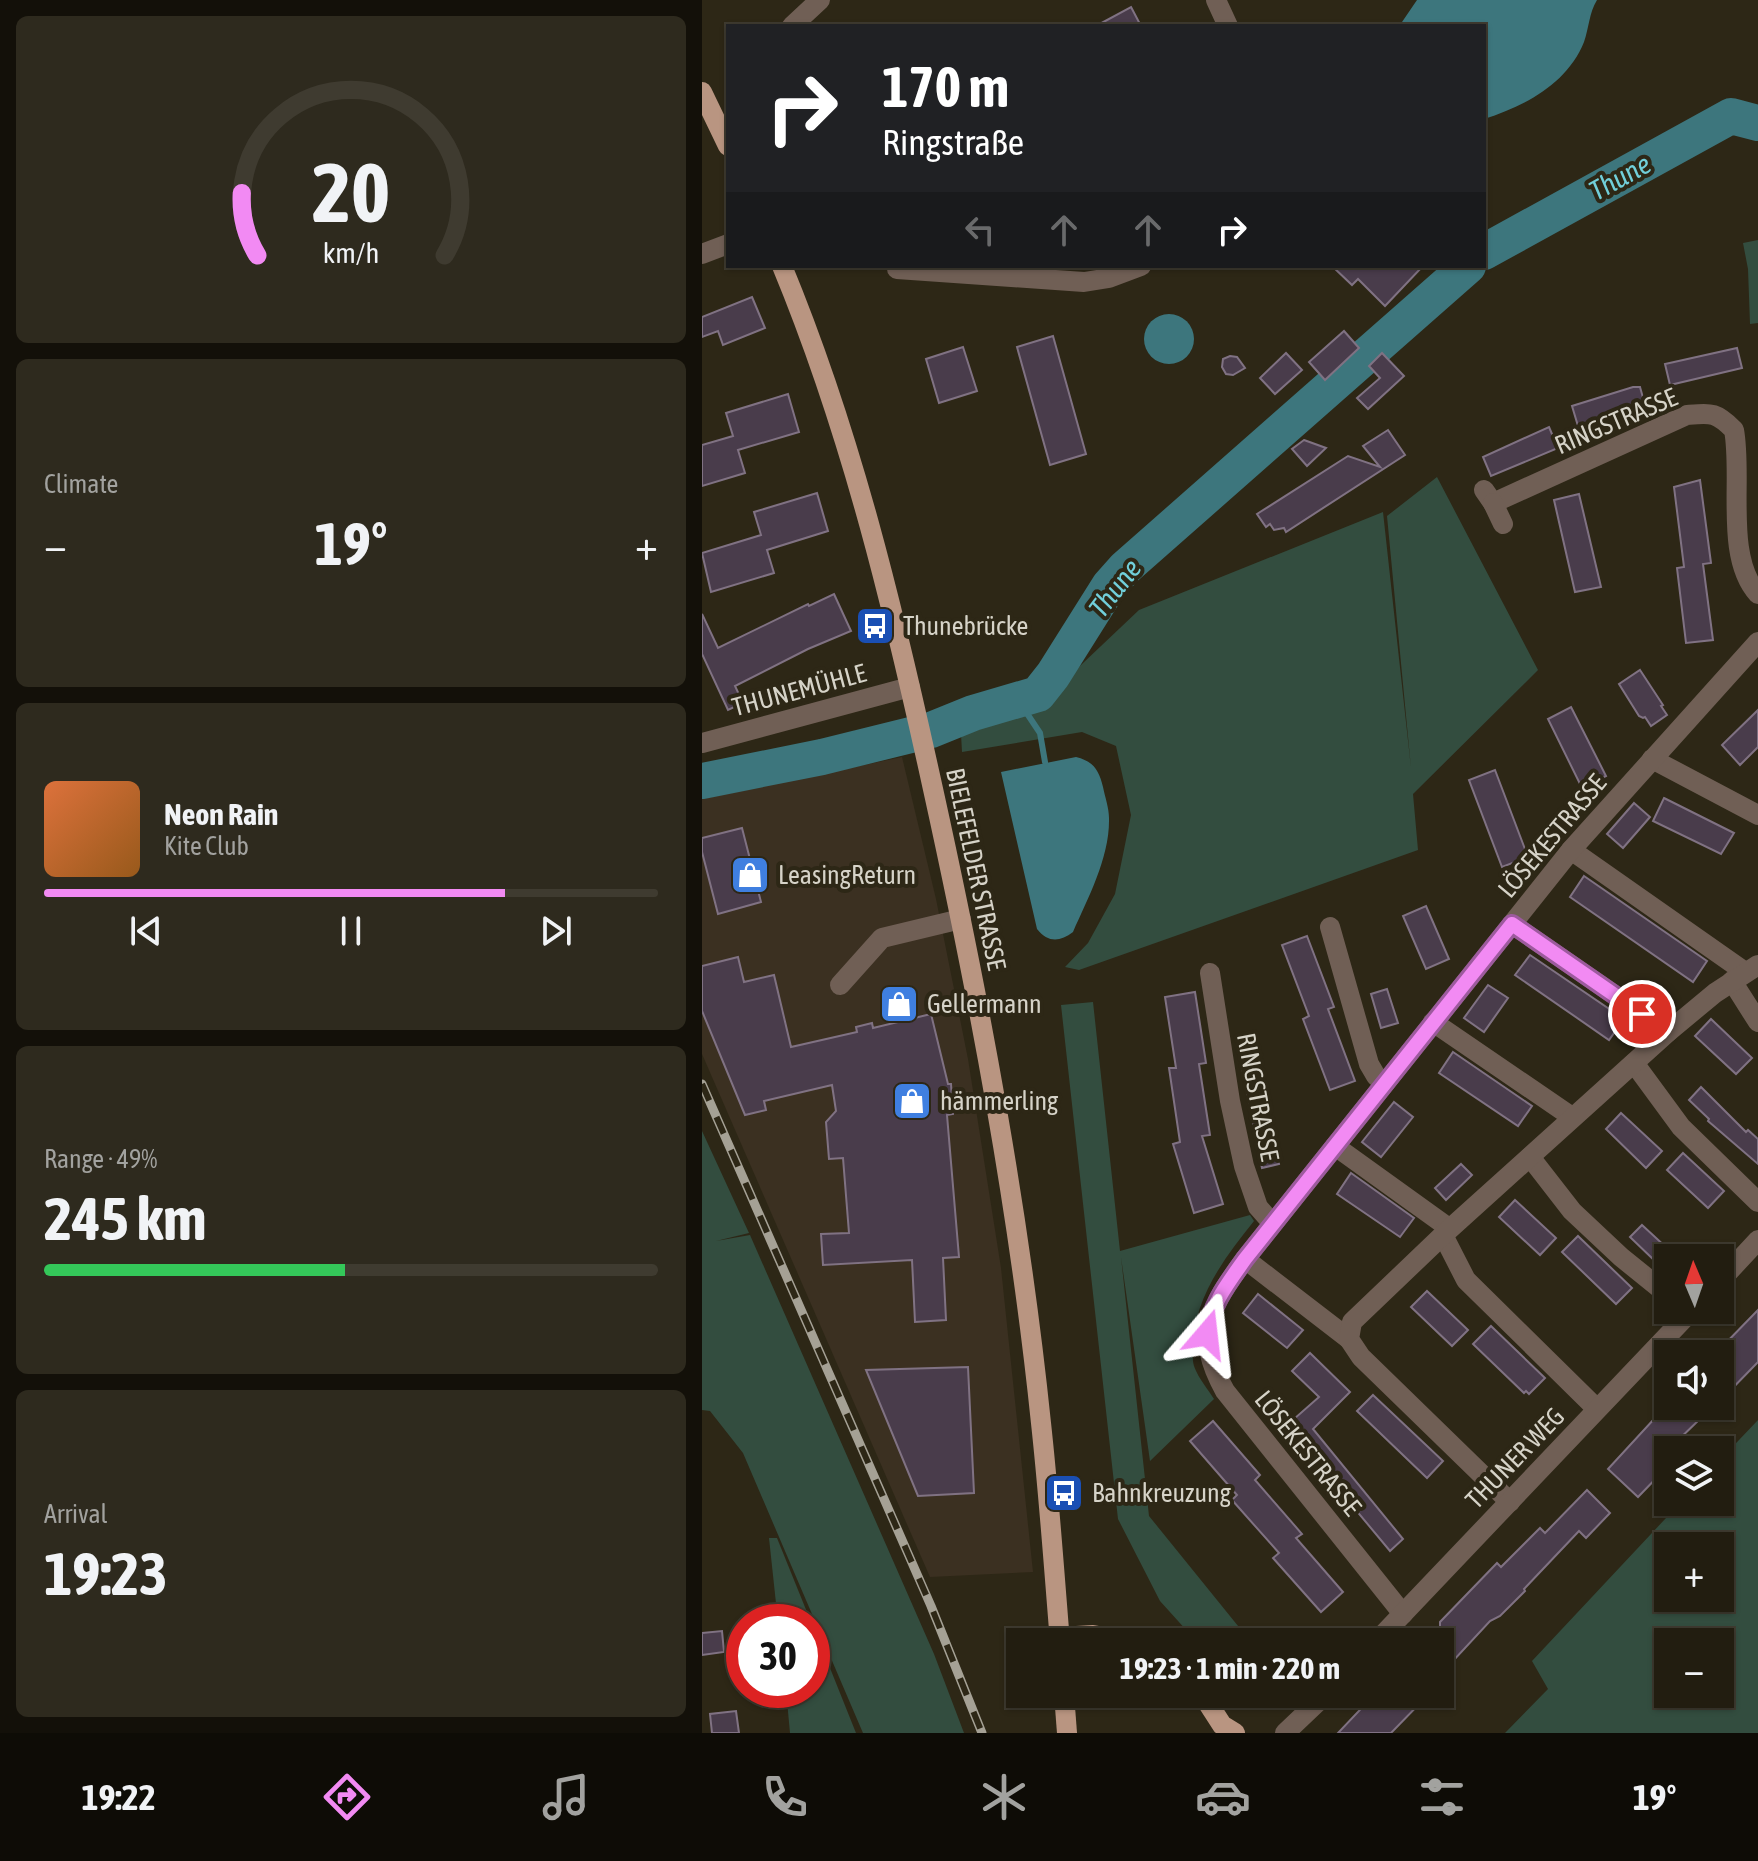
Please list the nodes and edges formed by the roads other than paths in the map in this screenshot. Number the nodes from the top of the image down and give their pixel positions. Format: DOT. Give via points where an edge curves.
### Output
graph roads {
  1 [pos="1216,0"];
  2 [pos="816,12"];
  3 [pos="795,24"];
  4 [pos="1227,24"];
  5 [pos="702,92"];
  6 [pos="726,142"];
  7 [pos="726,245"];
  8 [pos="702,254"];
  9 [pos="783,268"];
  10 [pos="897,268"];
  11 [pos="1136,268"];
  12 [pos="1503,524"];
  13 [pos="1758,594"];
  14 [pos="1758,642"];
  15 [pos="910,687"];
  16 [pos="702,743"];
  17 [pos="1652,759"];
  18 [pos="1758,815"];
  19 [pos="1571,850"];
  20 [pos="961,919"];
  21 [pos="1512,924"];
  22 [pos="1330,927"];
  23 [pos="1210,973"];
  24 [pos="1745,973"];
  25 [pos="840,985"];
  26 [pos="1433,1022"];
  27 [pos="1758,1022"];
  28 [pos="1668,1032"];
  29 [pos="1634,1063"];
  30 [pos="1385,1083"];
  31 [pos="1572,1117"];
  32 [pos="1335,1146"];
  33 [pos="1530,1157"];
  34 [pos="1758,1202"];
  35 [pos="1272,1223"];
  36 [pos="1446,1232"];
  37 [pos="1758,1240"];
  38 [pos="1245,1259"];
  39 [pos="1734,1266"];
  40 [pos="1654,1284"];
  41 [pos="1677,1324"];
  42 [pos="1349,1339"];
  43 [pos="1597,1409"];
  44 [pos="1510,1502"];
  45 [pos="1403,1614"];
  46 [pos="1059,1628"];
  47 [pos="1390,1628"];
  48 [pos="1065,1708"];
  49 [pos="1211,1708"];
  50 [pos="1311,1708"];
  51 [pos="1225,1730"];
  52 [pos="1067,1733"];
  53 [pos="1285,1733"];
  1 -- 4 [label="street"];
  2 -- 3 [label="street"];
  5 -- 6 [label="main road"];
  7 -- 8 [label="street"];
  9 -- 15 [label="main road, BIELEFELDER STRASSE" via="854,468"];
  10 -- 11 [label="street" via="1084,282"];
  12 -- 13 [label="street, RINGSTRASSE" via="1489,497 1687,415 1711,413 1734,430 1739,548"];
  14 -- 17 [label="street, LÖSEKESTRASSE"];
  15 -- 16 [label="street, THUNEMÜHLE"];
  15 -- 20 [label="main road, BIELEFELDER STRASSE"];
  17 -- 18 [label="street"];
  17 -- 19 [label="street, LÖSEKESTRASSE"];
  19 -- 21 [label="street, LÖSEKESTRASSE"];
  19 -- 24 [label="street"];
  20 -- 25 [label="street" via="882,938"];
  20 -- 46 [label="main road, BIELEFELDER STRASSE" via="1024,1289"];
  21 -- 26 [label="street, LÖSEKESTRASSE"];
  21 -- 28 [label="street"];
  22 -- 30 [label="street" via="1369,1064"];
  23 -- 35 [label="street, RINGSTRASSE" via="1244,1166 1258,1207"];
  24 -- 27 [label="street"];
  24 -- 28 [label="street"];
  26 -- 30 [label="street, LÖSEKESTRASSE"];
  26 -- 31 [label="street"];
  28 -- 29 [label="street"];
  29 -- 31 [label="street"];
  29 -- 34 [label="street" via="1681,1127"];
  30 -- 32 [label="street, LÖSEKESTRASSE"];
  31 -- 33 [label="street"];
  32 -- 35 [label="street, LÖSEKESTRASSE"];
  32 -- 36 [label="street"];
  33 -- 36 [label="street"];
  33 -- 40 [label="street" via="1572,1211"];
  35 -- 38 [label="street, LÖSEKESTRASSE"];
  36 -- 42 [label="street" via="1352,1322"];
  36 -- 43 [label="street" via="1466,1280"];
  37 -- 39 [label="street"];
  38 -- 42 [label="street"];
  38 -- 45 [label="street, LÖSEKESTRASSE" via="1209,1316 1213,1370"];
  41 -- 43 [label="street, THUNER WEG"];
  42 -- 44 [label="street" via="1361,1357"];
  43 -- 44 [label="street, THUNER WEG"];
  44 -- 45 [label="street, THUNER WEG"];
  45 -- 47 [label="street, THUNER WEG"];
  48 -- 52 [label="main road"];
  49 -- 51 [label="main road"];
  50 -- 53 [label="street"];
}
